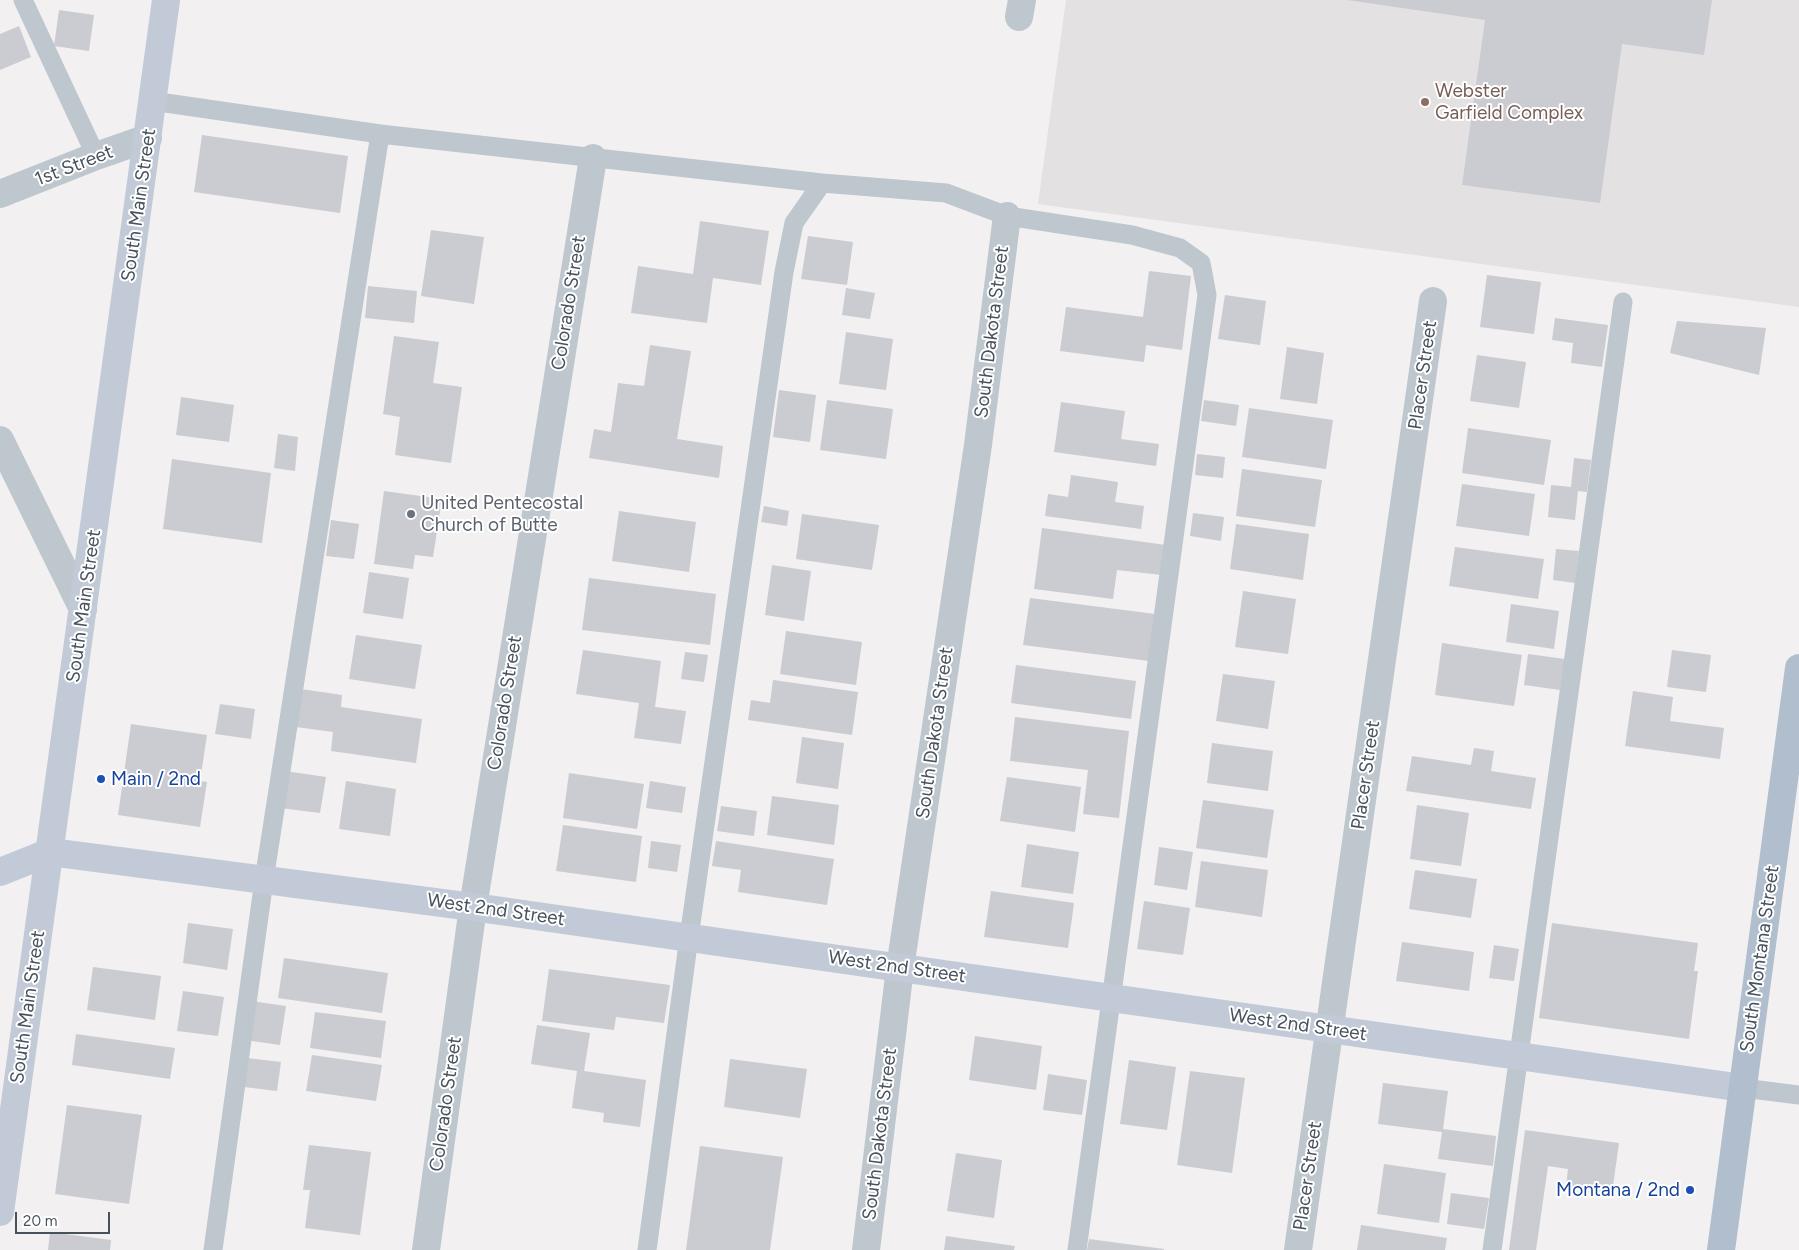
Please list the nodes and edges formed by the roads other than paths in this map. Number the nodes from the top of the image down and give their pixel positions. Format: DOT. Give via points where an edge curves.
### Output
graph roads {
  1 [pos="23,0"];
  2 [pos="166,0"];
  3 [pos="152,102"];
  4 [pos="380,134"];
  5 [pos="148,138"];
  6 [pos="96,156"];
  7 [pos="593,158"];
  8 [pos="822,183"];
  9 [pos="0,194"];
  10 [pos="1007,216"];
  11 [pos="1433,301"];
  12 [pos="1623,302"];
  13 [pos="0,440"];
  14 [pos="83,609"];
  15 [pos="1799,668"];
  16 [pos="1793,766"];
  17 [pos="50,852"];
  18 [pos="0,872"];
  19 [pos="264,880"];
  20 [pos="473,906"];
  21 [pos="689,938"];
  22 [pos="900,968"];
  23 [pos="1112,998"];
  24 [pos="1329,1030"];
  25 [pos="1518,1056"];
  26 [pos="1743,1088"];
  27 [pos="1799,1095"];
  28 [pos="0,1212"];
  29 [pos="213,1250"];
  30 [pos="426,1250"];
  31 [pos="647,1250"];
  32 [pos="866,1250"];
  33 [pos="1077,1250"];
  34 [pos="1298,1250"];
  35 [pos="1492,1250"];
  36 [pos="1721,1250"];
  1 -- 6 [label="lane"];
  2 -- 3 [label="street, South Main Street"];
  3 -- 4 [label="lane"];
  3 -- 5 [label="street, South Main Street"];
  4 -- 7 [label="lane"];
  4 -- 19 [label="lane"];
  5 -- 6 [label="street, 1st Street"];
  5 -- 14 [label="street, South Main Street"];
  6 -- 9 [label="street, 1st Street"];
  7 -- 8 [label="lane"];
  7 -- 20 [label="street, Colorado Street"];
  8 -- 10 [label="lane" via="946,193"];
  8 -- 21 [label="lane" via="794,223 784,272"];
  10 -- 22 [label="street, South Dakota Street" via="978,445"];
  10 -- 23 [label="lane" via="1132,236 1180,248 1201,263 1207,295"];
  11 -- 24 [label="street, Placer Street"];
  12 -- 25 [label="lane"];
  13 -- 14 [label="street"];
  14 -- 17 [label="street, South Main Street"];
  15 -- 16 [label="main road, South Montana Street"];
  16 -- 26 [label="main road, South Montana Street"];
  17 -- 18 [label="street"];
  17 -- 19 [label="street, West 2nd Street"];
  17 -- 28 [label="street, South Main Street"];
  19 -- 20 [label="street, West 2nd Street"];
  19 -- 29 [label="lane"];
  20 -- 21 [label="street, West 2nd Street"];
  20 -- 30 [label="street, Colorado Street"];
  21 -- 22 [label="street, West 2nd Street"];
  21 -- 31 [label="lane"];
  22 -- 23 [label="street, West 2nd Street"];
  22 -- 32 [label="street, South Dakota Street"];
  23 -- 24 [label="street, West 2nd Street"];
  23 -- 33 [label="lane"];
  24 -- 25 [label="street, West 2nd Street"];
  24 -- 34 [label="street, Placer Street"];
  25 -- 26 [label="street, West 2nd Street"];
  25 -- 35 [label="lane"];
  26 -- 27 [label="lane"];
  26 -- 36 [label="main road, South Montana Street"];
}
